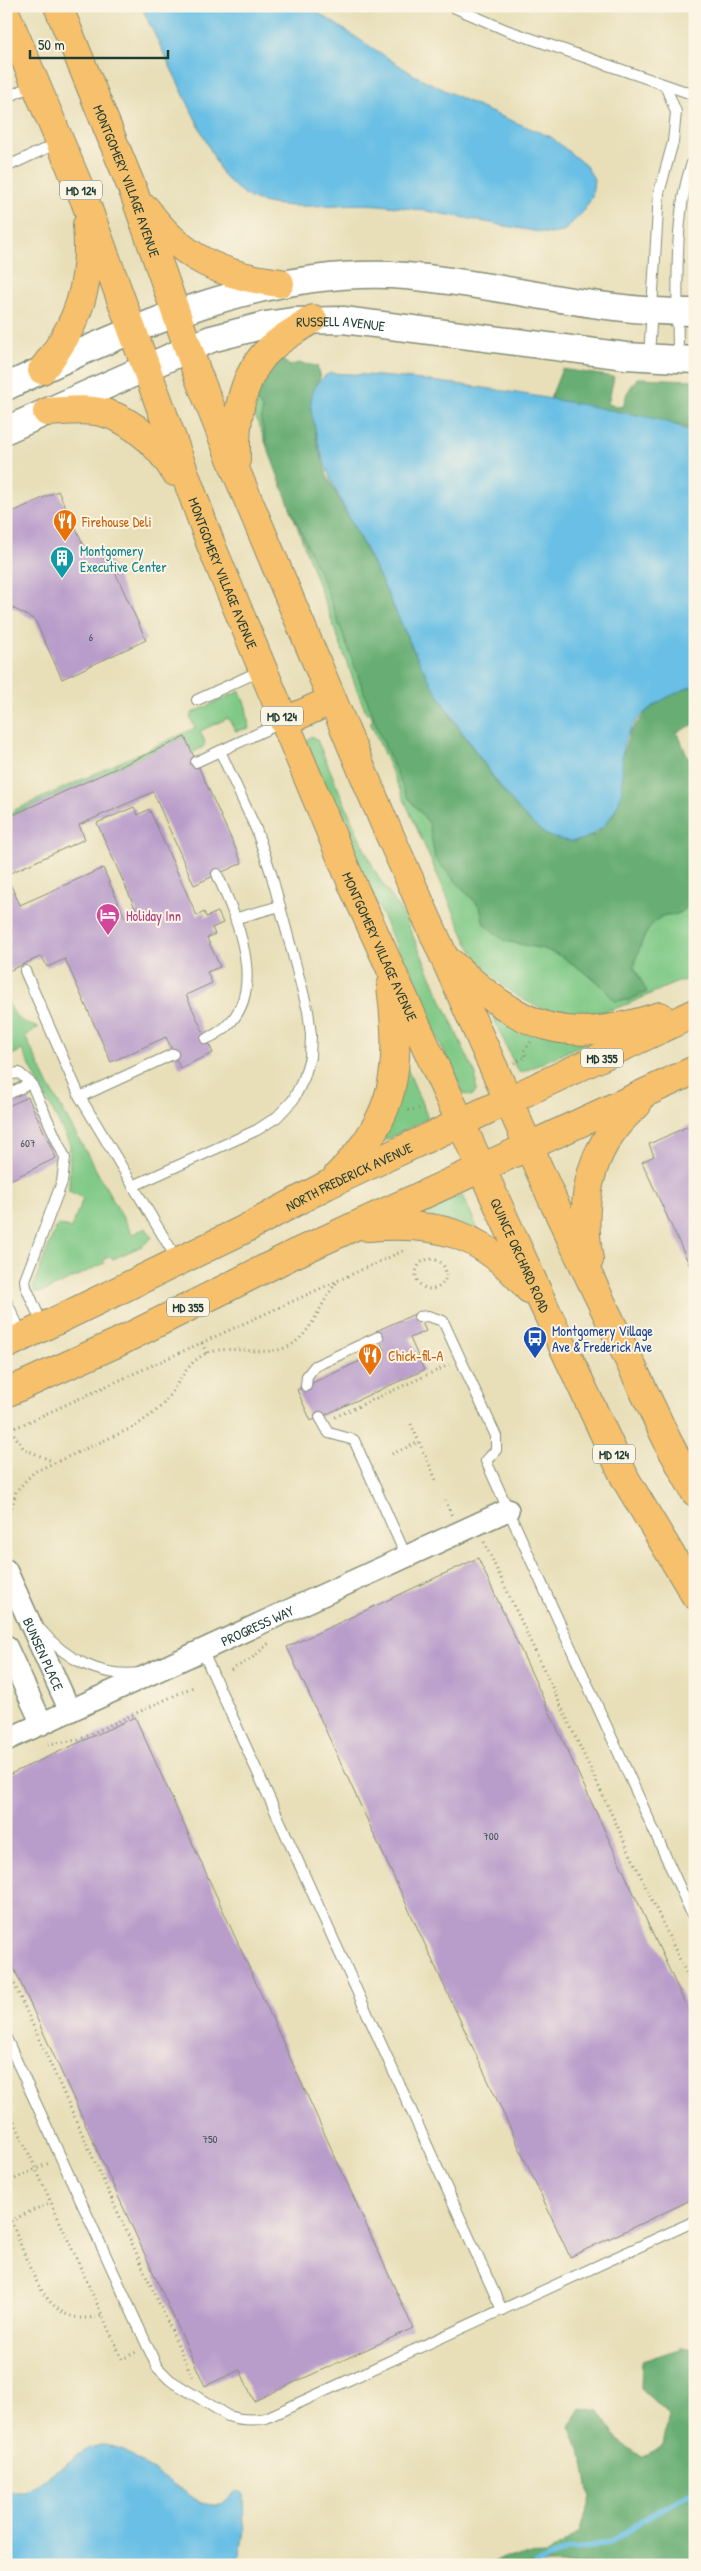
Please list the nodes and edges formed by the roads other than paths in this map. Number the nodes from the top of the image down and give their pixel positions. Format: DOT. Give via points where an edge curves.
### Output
graph roads {
  1 [pos="58,6"];
  2 [pos="451,6"];
  3 [pos="8,21"];
  4 [pos="37,83"];
  5 [pos="665,85"];
  6 [pos="695,95"];
  7 [pos="6,98"];
  8 [pos="61,142"];
  9 [pos="695,156"];
  10 [pos="6,167"];
  11 [pos="134,193"];
  12 [pos="85,201"];
  13 [pos="280,283"];
  14 [pos="652,311"];
  15 [pos="686,312"];
  16 [pos="177,315"];
  17 [pos="314,319"];
  18 [pos="132,332"];
  19 [pos="189,350"];
  20 [pos="649,357"];
  21 [pos="686,359"];
  22 [pos="146,369"];
  23 [pos="42,370"];
  24 [pos="6,387"];
  25 [pos="48,412"];
  26 [pos="6,430"];
  27 [pos="236,472"];
  28 [pos="196,505"];
  29 [pos="262,670"];
  30 [pos="197,700"];
  31 [pos="332,700"];
  32 [pos="284,722"];
  33 [pos="220,751"];
  34 [pos="196,762"];
  35 [pos="217,874"];
  36 [pos="280,906"];
  37 [pos="237,918"];
  38 [pos="442,955"];
  39 [pos="388,962"];
  40 [pos="25,971"];
  41 [pos="695,1006"];
  42 [pos="695,1013"];
  43 [pos="206,1039"];
  44 [pos="173,1054"];
  45 [pos="695,1070"];
  46 [pos="6,1075"];
  47 [pos="31,1083"];
  48 [pos="655,1090"];
  49 [pos="6,1095"];
  50 [pos="80,1097"];
  51 [pos="509,1102"];
  52 [pos="462,1124"];
  53 [pos="529,1148"];
  54 [pos="483,1169"];
  55 [pos="327,1185"];
  56 [pos="133,1186"];
  57 [pos="354,1228"];
  58 [pos="178,1262"];
  59 [pos="593,1284"];
  60 [pos="6,1301"];
  61 [pos="544,1306"];
  62 [pos="419,1318"];
  63 [pos="378,1336"];
  64 [pos="24,1337"];
  65 [pos="306,1386"];
  66 [pos="8,1393"];
  67 [pos="321,1420"];
  68 [pos="695,1492"];
  69 [pos="508,1510"];
  70 [pos="406,1556"];
  71 [pos="6,1570"];
  72 [pos="695,1595"];
  73 [pos="22,1606"];
  74 [pos="6,1646"];
  75 [pos="202,1650"];
  76 [pos="160,1670"];
  77 [pos="70,1711"];
  78 [pos="42,1734"];
  79 [pos="6,1740"];
  80 [pos="695,1921"];
  81 [pos="6,2038"];
  82 [pos="695,2221"];
  83 [pos="502,2310"];
  1 -- 11 [label="main road, MONTGOMERY VILLAGE AVENUE"];
  2 -- 5 [label="lane" via="506,30"];
  3 -- 4 [label="main road, MONTGOMERY VILLAGE AVENUE / MD 124"];
  4 -- 7 [label="lane"];
  4 -- 8 [label="main road, MONTGOMERY VILLAGE AVENUE / MD 124"];
  5 -- 6 [label="lane"];
  5 -- 14 [label="lane" via="676,112 673,142 659,193"];
  8 -- 10 [label="lane"];
  8 -- 12 [label="main road, MONTGOMERY VILLAGE AVENUE / MD 124"];
  9 -- 15 [label="lane" via="684,192"];
  11 -- 13 [label="main road" via="157,224 200,261 251,280"];
  11 -- 16 [label="main road, MONTGOMERY VILLAGE AVENUE"];
  12 -- 18 [label="main road, MONTGOMERY VILLAGE AVENUE / MD 124"];
  12 -- 23 [label="main road" via="88,251 78,313 62,345"];
  13 -- 14 [label="street" via="354,275 406,276"];
  13 -- 16 [label="street"];
  14 -- 15 [label="street"];
  14 -- 20 [label="lane"];
  15 -- 21 [label="lane"];
  16 -- 18 [label="street"];
  16 -- 19 [label="main road, MONTGOMERY VILLAGE AVENUE"];
  17 -- 19 [label="street, RUSSELL AVENUE" via="265,325 211,339"];
  17 -- 20 [label="street, RUSSELL AVENUE"];
  17 -- 27 [label="main road" via="272,347 249,378 236,434"];
  18 -- 22 [label="main road, MONTGOMERY VILLAGE AVENUE / MD 124"];
  18 -- 23 [label="street"];
  19 -- 22 [label="street, RUSSELL AVENUE"];
  19 -- 27 [label="main road, MONTGOMERY VILLAGE AVENUE"];
  20 -- 21 [label="street, RUSSELL AVENUE"];
  22 -- 25 [label="street, RUSSELL AVENUE"];
  22 -- 28 [label="main road, MONTGOMERY VILLAGE AVENUE / MD 124"];
  23 -- 24 [label="street"];
  25 -- 26 [label="street, RUSSELL AVENUE"];
  25 -- 28 [label="main road" via="83,410 119,418 147,437 172,467"];
  27 -- 31 [label="main road, MONTGOMERY VILLAGE AVENUE"];
  28 -- 29 [label="main road, MONTGOMERY VILLAGE AVENUE / MD 124"];
  29 -- 30 [label="lane"];
  29 -- 32 [label="main road, MONTGOMERY VILLAGE AVENUE / MD 124"];
  31 -- 32 [label="main road"];
  31 -- 38 [label="main road, MONTGOMERY VILLAGE AVENUE"];
  32 -- 33 [label="lane"];
  32 -- 39 [label="main road, MONTGOMERY VILLAGE AVENUE / MD 124"];
  33 -- 34 [label="lane"];
  33 -- 36 [label="lane" via="264,851"];
  35 -- 37 [label="lane"];
  36 -- 37 [label="lane"];
  36 -- 56 [label="lane" via="308,1011 311,1035 310,1057 293,1100 277,1117 256,1130"];
  37 -- 43 [label="lane" via="246,953 244,992 226,1027"];
  38 -- 41 [label="main road" via="513,1013 540,1026 566,1031 603,1030"];
  38 -- 51 [label="main road, MONTGOMERY VILLAGE AVENUE"];
  39 -- 52 [label="main road, MONTGOMERY VILLAGE AVENUE / MD 124"];
  39 -- 55 [label="main road" via="396,1052 388,1104 359,1154"];
  40 -- 50 [label="lane"];
  42 -- 51 [label="main road, NORTH FREDERICK AVENUE / MD 355"];
  44 -- 50 [label="lane"];
  45 -- 48 [label="main road, MD 355"];
  46 -- 47 [label="lane" via="19,1073"];
  47 -- 49 [label="lane"];
  47 -- 64 [label="lane" via="64,1158 62,1182 25,1280"];
  48 -- 53 [label="main road, MD 355"];
  48 -- 59 [label="main road" via="612,1130 590,1174 585,1235"];
  50 -- 56 [label="lane"];
  51 -- 52 [label="main road, NORTH FREDERICK AVENUE / MD 355"];
  51 -- 53 [label="main road"];
  52 -- 54 [label="main road, QUINCE ORCHARD ROAD / MD 124"];
  52 -- 55 [label="main road, NORTH FREDERICK AVENUE / MD 355"];
  53 -- 54 [label="main road, MD 355"];
  53 -- 59 [label="main road"];
  54 -- 57 [label="main road, MD 355"];
  54 -- 61 [label="main road, QUINCE ORCHARD ROAD / MD 124"];
  55 -- 58 [label="main road, NORTH FREDERICK AVENUE / MD 355"];
  56 -- 58 [label="lane"];
  57 -- 61 [label="main road" via="386,1225 430,1227 463,1236 488,1248 509,1266"];
  57 -- 66 [label="main road, MD 355"];
  58 -- 64 [label="main road, NORTH FREDERICK AVENUE / MD 355"];
  59 -- 68 [label="main road"];
  60 -- 64 [label="lane"];
  61 -- 72 [label="main road, QUINCE ORCHARD ROAD / MD 124" via="626,1480"];
  62 -- 69 [label="lane" via="428,1316 442,1321 461,1359 496,1436 496,1450 486,1461"];
  63 -- 65 [label="lane" via="315,1366 307,1376"];
  67 -- 70 [label="lane" via="331,1434 354,1440"];
  69 -- 70 [label="street, PROGRESS WAY"];
  69 -- 80 [label="lane"];
  70 -- 75 [label="street, PROGRESS WAY"];
  71 -- 73 [label="street, BUNSEN PLACE"];
  73 -- 76 [label="lane" via="54,1645 83,1664 116,1673"];
  73 -- 77 [label="street, BUNSEN PLACE"];
  74 -- 78 [label="street"];
  75 -- 76 [label="street, PROGRESS WAY"];
  75 -- 83 [label="lane"];
  76 -- 77 [label="street, PROGRESS WAY"];
  77 -- 78 [label="street, PROGRESS WAY"];
  78 -- 79 [label="street, PROGRESS WAY"];
  81 -- 83 [label="lane" via="153,2361 165,2376 237,2419 266,2418"];
  82 -- 83 [label="lane"];
}
